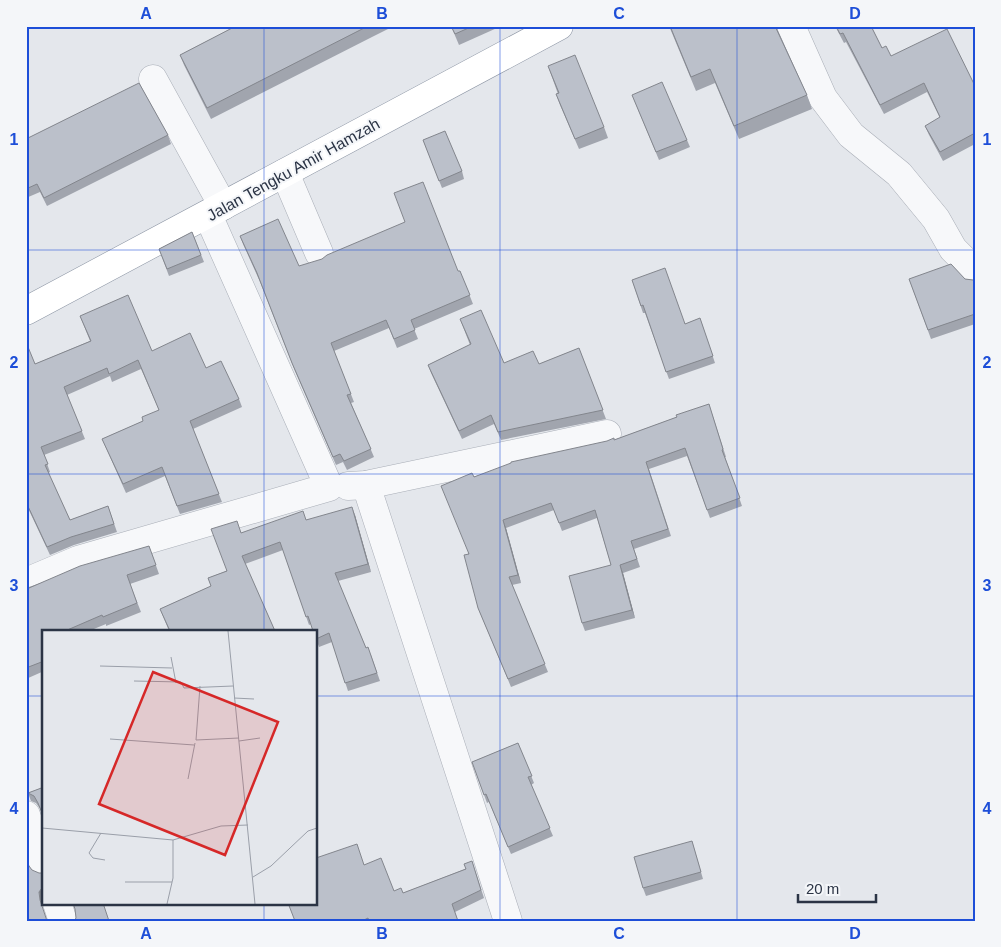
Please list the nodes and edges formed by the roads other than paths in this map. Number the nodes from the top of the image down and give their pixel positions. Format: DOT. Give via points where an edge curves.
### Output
graph roads {
  1 [pos="559,26"];
  2 [pos="791,26"];
  3 [pos="154,79"];
  4 [pos="285,173"];
  5 [pos="216,210"];
  6 [pos="319,253"];
  7 [pos="975,274"];
  8 [pos="26,312"];
  9 [pos="608,434"];
  10 [pos="366,485"];
  11 [pos="329,487"];
  12 [pos="26,582"];
  13 [pos="26,815"];
  14 [pos="42,859"];
  15 [pos="57,904"];
  16 [pos="63,921"];
  17 [pos="508,921"];
  1 -- 4 [label="highway, Jalan Tengku Amir Hamzah"];
  2 -- 7 [label="street" via="823,98 851,135 899,174"];
  3 -- 5 [label="street"];
  4 -- 5 [label="highway, Jalan Tengku Amir Hamzah"];
  4 -- 6 [label="street"];
  5 -- 8 [label="highway, Jalan Tengku Amir Hamzah"];
  5 -- 11 [label="street"];
  9 -- 10 [label="street"];
  10 -- 11 [label="street"];
  10 -- 17 [label="street"];
  11 -- 12 [label="street" via="78,560"];
  13 -- 14 [label="street"];
  15 -- 16 [label="street"];
}
